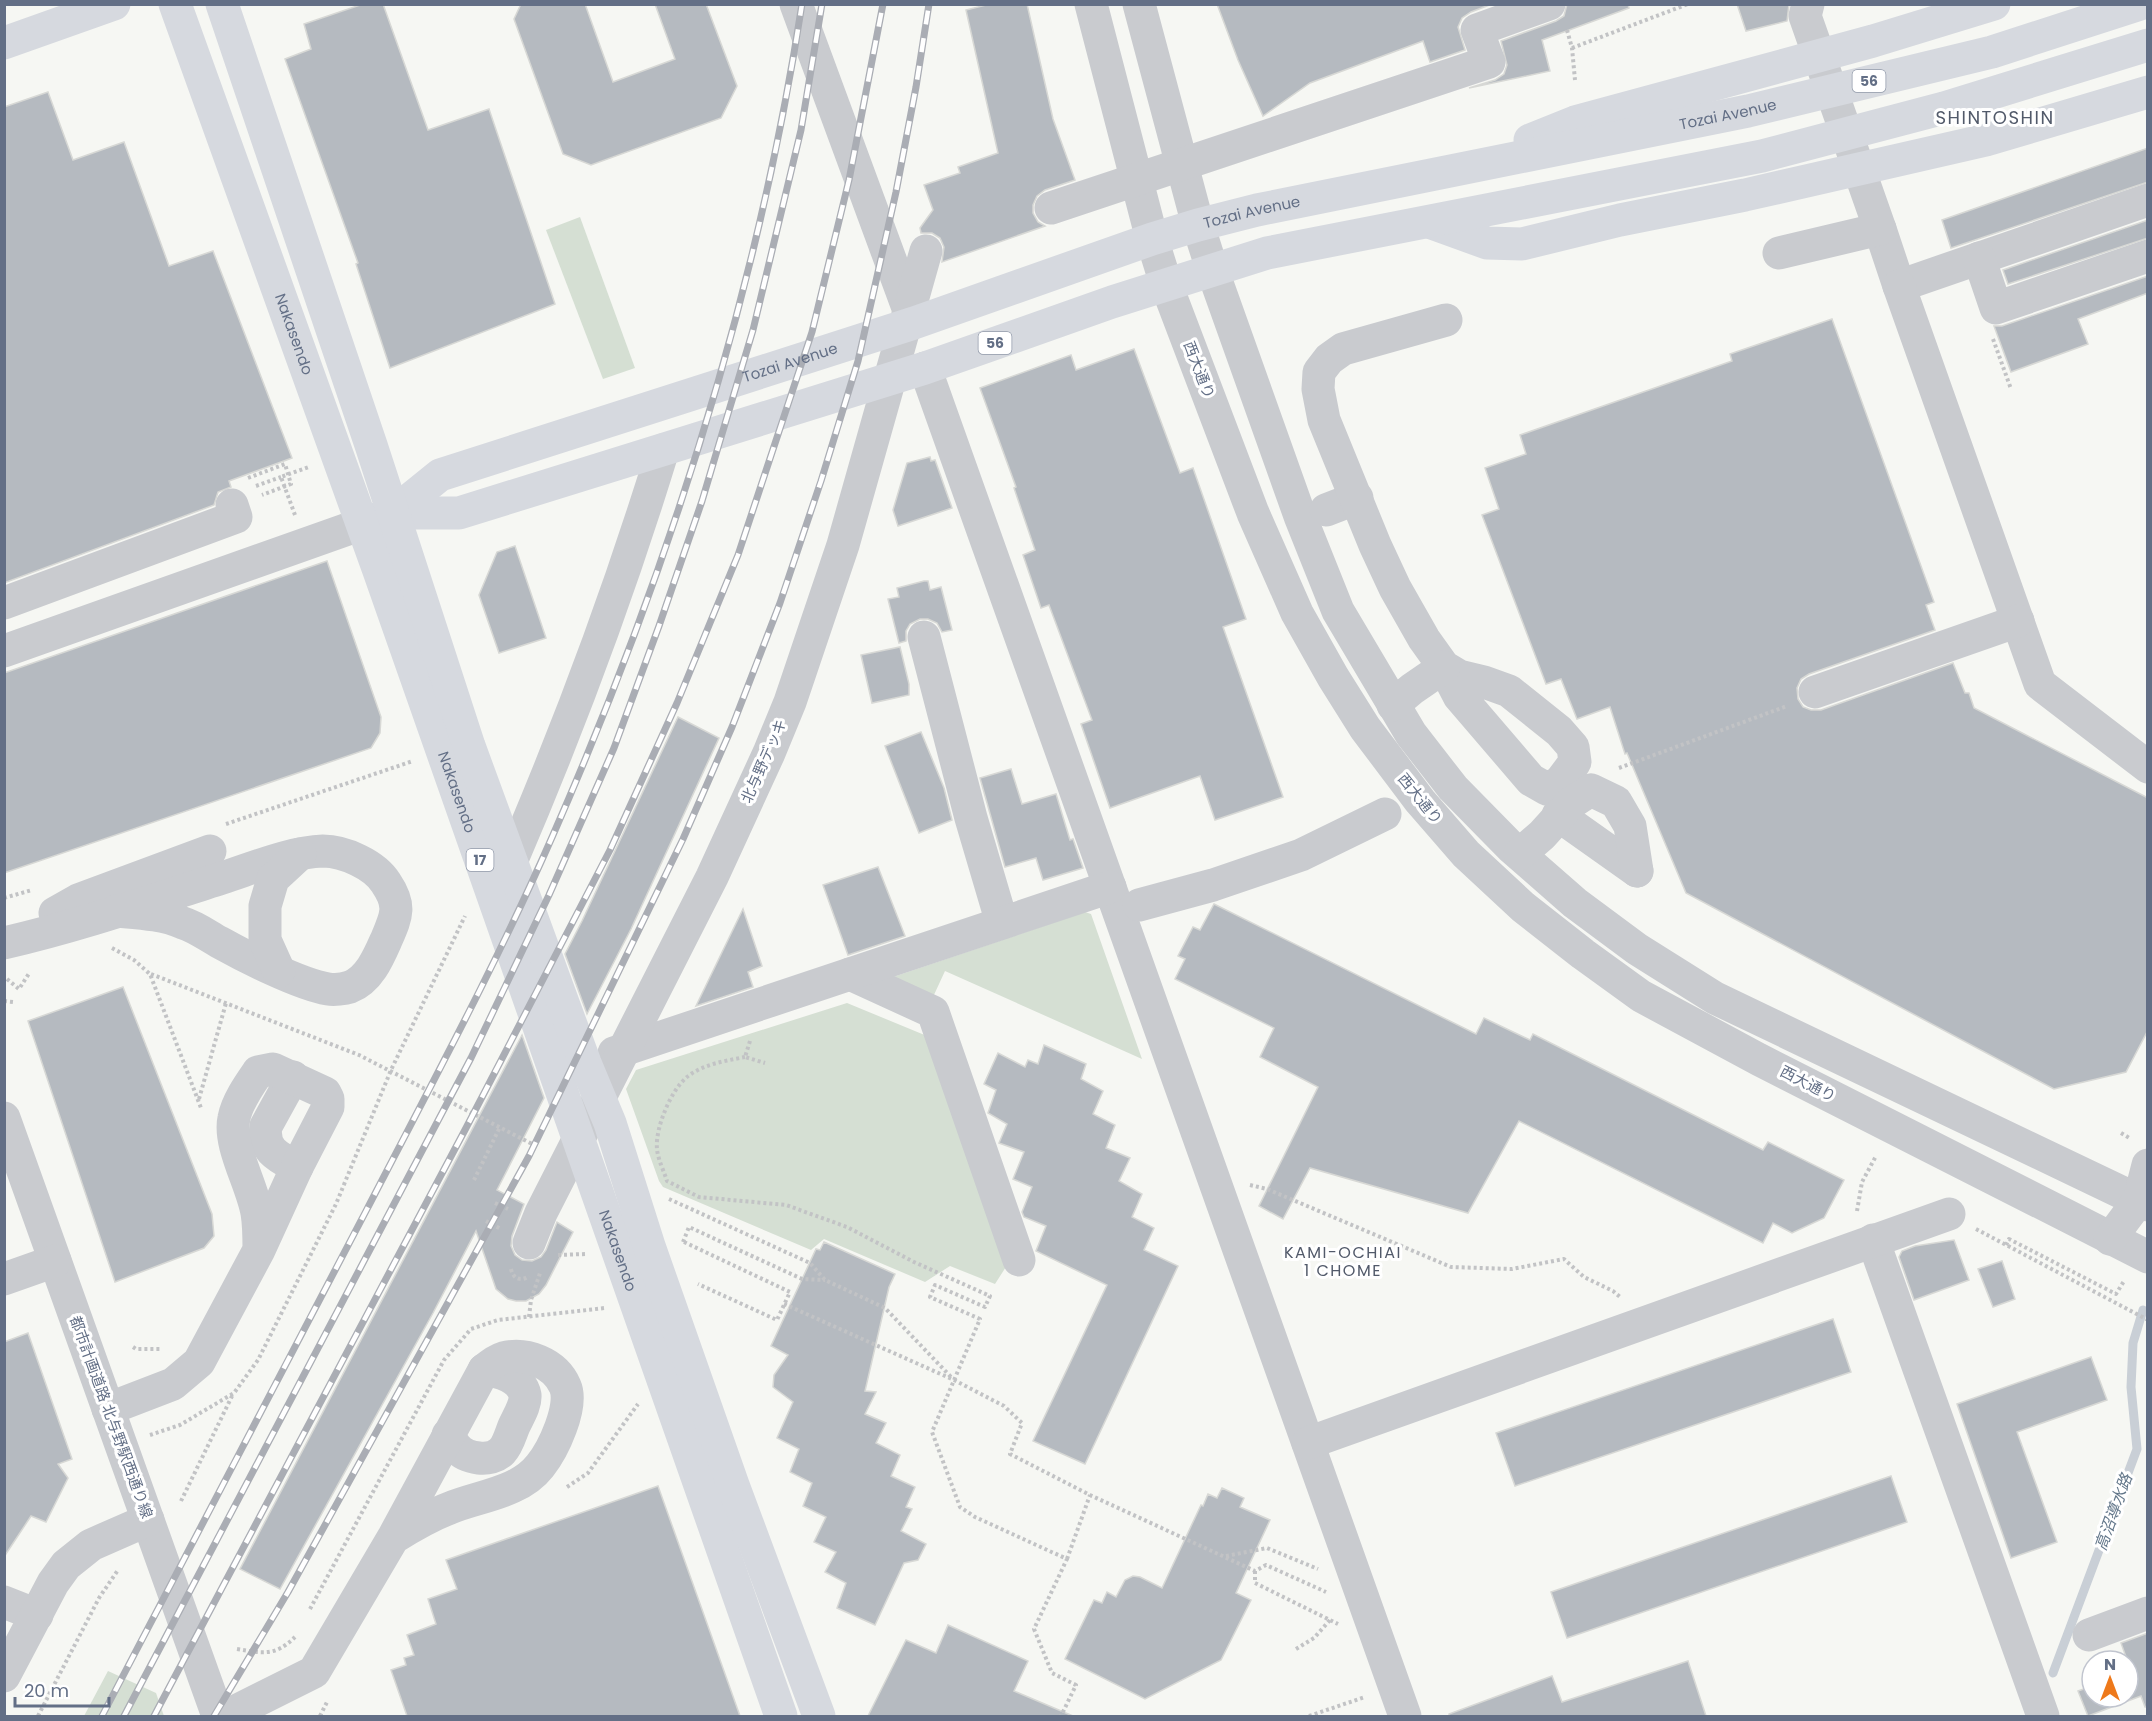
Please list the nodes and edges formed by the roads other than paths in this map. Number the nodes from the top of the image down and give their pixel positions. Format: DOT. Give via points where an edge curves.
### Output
graph roads {
  1 [pos="114,4"];
  2 [pos="175,4"];
  3 [pos="222,4"];
  4 [pos="796,4"];
  5 [pos="1091,4"];
  6 [pos="1139,4"];
  7 [pos="1808,4"];
  8 [pos="2140,4"];
  9 [pos="1982,6"];
  10 [pos="1489,15"];
  11 [pos="1558,17"];
  12 [pos="4,43"];
  13 [pos="2148,45"];
  14 [pos="2148,92"];
  15 [pos="1456,170"];
  16 [pos="2148,200"];
  17 [pos="1051,208"];
  18 [pos="1429,222"];
  19 [pos="1198,225"];
  20 [pos="1880,229"];
  21 [pos="1152,239"];
  22 [pos="926,251"];
  23 [pos="1779,253"];
  24 [pos="2148,256"];
  25 [pos="1979,258"];
  26 [pos="1212,269"];
  27 [pos="1166,284"];
  28 [pos="1899,286"];
  29 [pos="1446,320"];
  30 [pos="914,323"];
  31 [pos="925,368"];
  32 [pos="663,450"];
  33 [pos="1357,498"];
  34 [pos="232,506"];
  35 [pos="1326,510"];
  36 [pos="393,513"];
  37 [pos="362,524"];
  38 [pos="162,544"];
  39 [pos="4,603"];
  40 [pos="184,610"];
  41 [pos="2018,621"];
  42 [pos="924,637"];
  43 [pos="4,651"];
  44 [pos="1805,698"];
  45 [pos="1393,705"];
  46 [pos="2148,768"];
  47 [pos="1385,814"];
  48 [pos="1558,816"];
  49 [pos="210,851"];
  50 [pos="300,854"];
  51 [pos="1520,854"];
  52 [pos="511,862"];
  53 [pos="1110,886"];
  54 [pos="1138,905"];
  55 [pos="116,911"];
  56 [pos="1002,923"];
  57 [pos="4,942"];
  58 [pos="279,971"];
  59 [pos="850,974"];
  60 [pos="585,1063"];
  61 [pos="554,1073"];
  62 [pos="293,1077"];
  63 [pos="4,1119"];
  64 [pos="2148,1165"];
  65 [pos="297,1167"];
  66 [pos="2145,1200"];
  67 [pos="1948,1215"];
  68 [pos="1866,1229"];
  69 [pos="2110,1239"];
  70 [pos="259,1250"];
  71 [pos="2148,1257"];
  72 [pos="535,1258"];
  73 [pos="1020,1260"];
  74 [pos="55,1261"];
  75 [pos="4,1279"];
  76 [pos="484,1370"];
  77 [pos="108,1409"];
  78 [pos="448,1435"];
  79 [pos="1308,1443"];
  80 [pos="148,1520"];
  81 [pos="393,1538"];
  82 [pos="4,1602"];
  83 [pos="2148,1613"];
  84 [pos="37,1615"];
  85 [pos="2089,1635"];
  86 [pos="4,1676"];
  87 [pos="1388,1710"];
  88 [pos="218,1716"];
  89 [pos="226,1716"];
  90 [pos="781,1716"];
  91 [pos="819,1716"];
  92 [pos="2043,1716"];
  1 -- 12 [label="main road"];
  2 -- 37 [label="main road, Nakasendo / 17"];
  3 -- 36 [label="main road, Nakasendo / 17"];
  4 -- 30 [label="street"];
  5 -- 21 [label="street, 西大通り"];
  6 -- 19 [label="street"];
  7 -- 20 [label="street" via="1805,16"];
  8 -- 15 [label="main road, Tozai Avenue / 56" via="1932,67 1748,111"];
  9 -- 15 [label="main road" via="1873,41 1575,122"];
  10 -- 11 [label="street"];
  10 -- 17 [label="street" via="1489,62"];
  13 -- 18 [label="main road, Tozai Avenue / 56" via="1944,108 1762,156"];
  14 -- 18 [label="main road" via="1986,140 1522,244 1487,243"];
  15 -- 19 [label="main road, Tozai Avenue / 56"];
  16 -- 25 [label="street"];
  18 -- 26 [label="main road, Tozai Avenue / 56" via="1267,253"];
  19 -- 21 [label="main road, Tozai Avenue / 56"];
  19 -- 26 [label="street"];
  20 -- 23 [label="street"];
  20 -- 28 [label="street"];
  21 -- 27 [label="street, 西大通り"];
  21 -- 30 [label="main road, Tozai Avenue / 56"];
  22 -- 72 [label="street, 北与野デッキ" via="843,545 790,702 712,877 541,1213"];
  24 -- 25 [label="street" via="1992,317"];
  25 -- 28 [label="street"];
  26 -- 27 [label="main road, Tozai Avenue / 56"];
  26 -- 45 [label="street" via="1338,611"];
  27 -- 31 [label="main road, Tozai Avenue / 56"];
  27 -- 69 [label="street, 西大通り" via="1253,513 1297,613 1365,728 1466,854 1523,907 1641,996"];
  28 -- 41 [label="street"];
  29 -- 33 [label="street" via="1343,349 1319,372 1324,420"];
  30 -- 36 [label="main road, Tozai Avenue / 56" via="440,476"];
  31 -- 32 [label="main road, Tozai Avenue / 56"];
  31 -- 53 [label="street"];
  32 -- 36 [label="main road, Tozai Avenue / 56" via="459,513"];
  32 -- 52 [label="street" via="621,582"];
  33 -- 35 [label="street"];
  33 -- 45 [label="street" via="1395,588 1443,667"];
  34 -- 38 [label="street" via="236,517"];
  36 -- 37 [label="main road, Tozai Avenue / 56"];
  36 -- 52 [label="main road, Nakasendo / 17"];
  37 -- 43 [label="street"];
  37 -- 61 [label="main road, Nakasendo / 17"];
  38 -- 39 [label="street"];
  38 -- 40 [label="street"];
  41 -- 44 [label="street"];
  41 -- 46 [label="street" via="2040,684"];
  42 -- 56 [label="street"];
  45 -- 51 [label="street" via="1453,788"];
  47 -- 54 [label="street" via="1301,855"];
  48 -- 51 [label="street"];
  49 -- 57 [label="street" via="78,900"];
  50 -- 55 [label="street"];
  50 -- 58 [label="street" via="273,879 265,906 265,940"];
  50 -- 58 [label="street" via="325,851 372,869 385,881 395,899 397,916 369,973 348,988 330,990"];
  51 -- 66 [label="street" via="1575,903 1715,998"];
  52 -- 60 [label="main road, Nakasendo / 17"];
  53 -- 56 [label="street"];
  53 -- 79 [label="street"];
  55 -- 57 [label="street" via="45,934"];
  55 -- 58 [label="street" via="183,922"];
  56 -- 59 [label="street"];
  59 -- 60 [label="street"];
  59 -- 73 [label="street" via="933,1012"];
  60 -- 61 [label="street"];
  60 -- 91 [label="main road, Nakasendo / 17" via="610,1123 733,1485"];
  61 -- 90 [label="main road, Nakasendo / 17"];
  62 -- 65 [label="street" via="265,1134 275,1155"];
  62 -- 65 [label="street" via="325,1093 328,1099 328,1107"];
  62 -- 70 [label="street" via="273,1069 258,1072 234,1116 232,1136 257,1213"];
  63 -- 74 [label="street, 都市計画道路 北与野駅西通り線"];
  64 -- 66 [label="street"];
  65 -- 70 [label="street"];
  66 -- 69 [label="street"];
  67 -- 68 [label="street"];
  68 -- 79 [label="street"];
  68 -- 92 [label="street"];
  69 -- 71 [label="street, 西大通り"];
  70 -- 77 [label="street" via="199,1362 173,1384"];
  74 -- 75 [label="street"];
  74 -- 77 [label="street, 都市計画道路 北与野駅西通り線"];
  76 -- 78 [label="street"];
  76 -- 78 [label="street" via="511,1377 525,1396 503,1450 493,1458 474,1458 457,1448"];
  76 -- 81 [label="street" via="504,1358 524,1357 539,1360 554,1370 566,1387 566,1404 553,1447 539,1468 518,1484 427,1517"];
  77 -- 80 [label="street, 都市計画道路 北与野駅西通り線"];
  78 -- 81 [label="street"];
  79 -- 87 [label="street"];
  80 -- 84 [label="street" via="77,1554 53,1583"];
  80 -- 88 [label="street, 都市計画道路 北与野駅西通り線"];
  81 -- 89 [label="street" via="315,1672"];
  82 -- 84 [label="street"];
  83 -- 85 [label="street"];
  84 -- 86 [label="street"];
}
